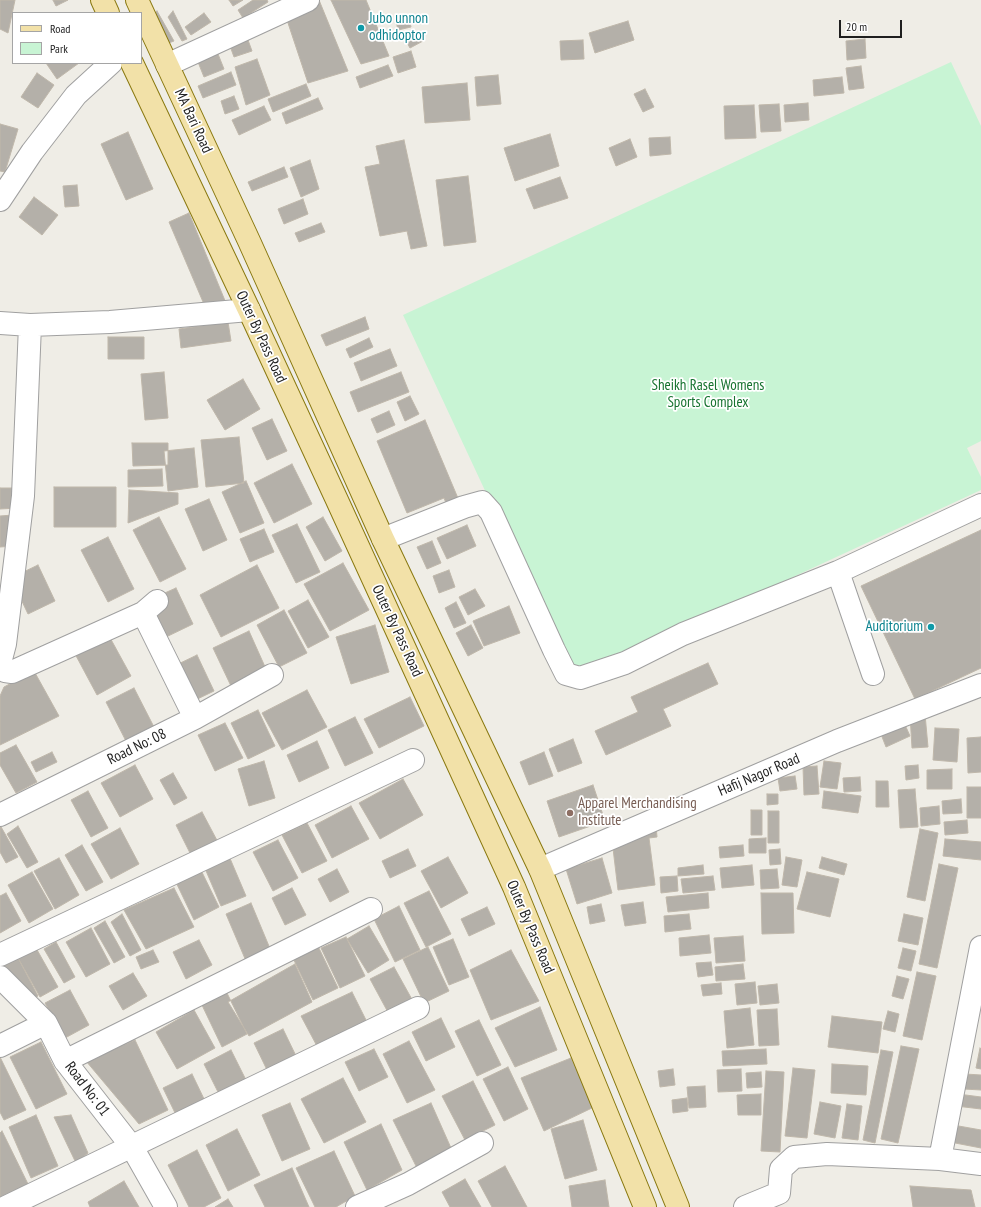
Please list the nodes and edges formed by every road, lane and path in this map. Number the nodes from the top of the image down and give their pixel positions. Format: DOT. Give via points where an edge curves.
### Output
graph roads {
  1 [pos="102,0"];
  2 [pos="137,0"];
  3 [pos="308,0"];
  4 [pos="108,12"];
  5 [pos="110,64"];
  6 [pos="132,64"];
  7 [pos="167,65"];
  8 [pos="0,200"];
  9 [pos="249,241"];
  10 [pos="249,310"];
  11 [pos="0,323"];
  12 [pos="30,325"];
  13 [pos="981,505"];
  14 [pos="384,539"];
  15 [pos="838,572"];
  16 [pos="0,664"];
  17 [pos="873,674"];
  18 [pos="272,675"];
  19 [pos="981,685"];
  20 [pos="195,718"];
  21 [pos="413,760"];
  22 [pos="0,815"];
  23 [pos="540,869"];
  24 [pos="371,909"];
  25 [pos="981,947"];
  26 [pos="0,955"];
  27 [pos="0,977"];
  28 [pos="418,1008"];
  29 [pos="46,1023"];
  30 [pos="0,1046"];
  31 [pos="65,1061"];
  32 [pos="482,1143"];
  33 [pos="132,1147"];
  34 [pos="940,1159"];
  35 [pos="981,1164"];
  36 [pos="6,1207"];
  37 [pos="166,1207"];
  38 [pos="357,1207"];
  39 [pos="645,1207"];
  40 [pos="678,1207"];
  41 [pos="745,1207"];
  1 -- 4 [label="main road"];
  2 -- 7 [label="main road, MA Bari Road"];
  3 -- 7 [label="street"];
  5 -- 8 [label="street" via="76,94"];
  6 -- 10 [label="main road, Outer By Pass Road"];
  7 -- 9 [label="main road, MA Bari Road"];
  9 -- 14 [label="main road, Outer By Pass Road"];
  10 -- 12 [label="street" via="110,322"];
  10 -- 39 [label="main road, Outer By Pass Road" via="514,887"];
  11 -- 12 [label="street"];
  12 -- 16 [label="street" via="24,496 5,644"];
  13 -- 15 [label="street"];
  14 -- 15 [label="street" via="464,506 482,502 491,512 566,674 580,678 625,663 683,634"];
  14 -- 23 [label="main road, Outer By Pass Road"];
  15 -- 17 [label="street"];
  16 -- 20 [label="street" via="5,671 12,672 150,607"];
  18 -- 20 [label="street, Road No: 08"];
  19 -- 23 [label="street, Hafij Nagor Road" via="837,741"];
  20 -- 22 [label="street, Road No: 08"];
  21 -- 26 [label="street"];
  23 -- 40 [label="main road, Outer By Pass Road"];
  24 -- 31 [label="street"];
  25 -- 34 [label="street"];
  27 -- 29 [label="street, Road No: 01"];
  28 -- 33 [label="street"];
  29 -- 30 [label="street"];
  29 -- 31 [label="street, Road No: 01"];
  31 -- 33 [label="street, Road No: 01"];
  32 -- 38 [label="street" via="408,1184"];
  33 -- 36 [label="street"];
  33 -- 37 [label="street, Road No: 01"];
  34 -- 35 [label="street"];
  34 -- 41 [label="street" via="827,1154 794,1157 781,1169 779,1193"];
}
